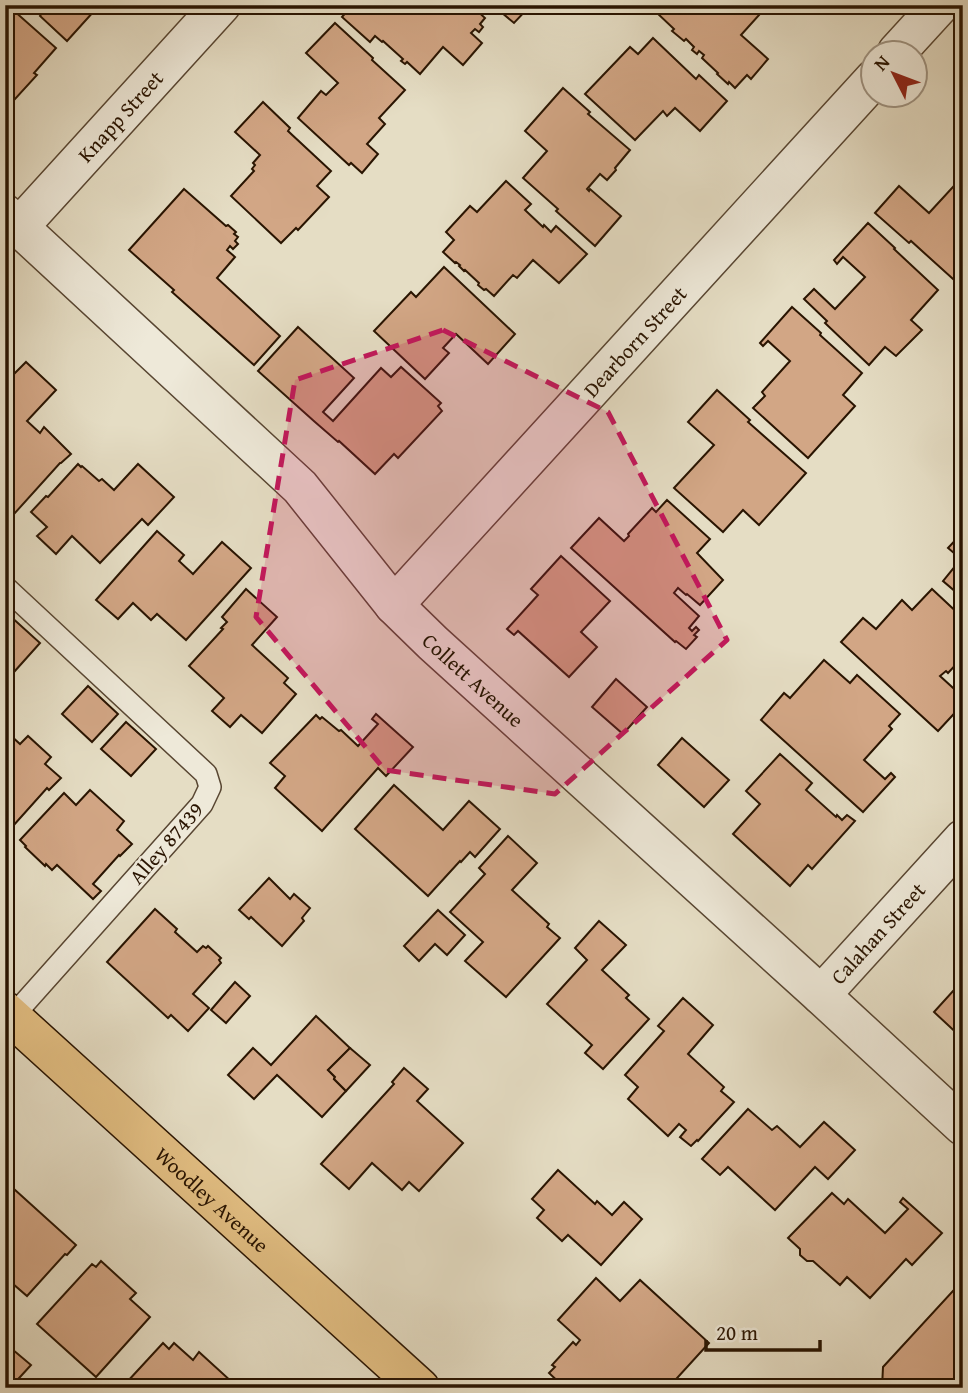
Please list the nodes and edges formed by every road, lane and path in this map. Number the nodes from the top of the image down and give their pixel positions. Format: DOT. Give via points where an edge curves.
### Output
graph roads {
  1 [pos="221,5"];
  2 [pos="940,5"];
  3 [pos="910,38"];
  4 [pos="860,93"];
  5 [pos="12,220"];
  6 [pos="5,587"];
  7 [pos="394,605"];
  8 [pos="963,839"];
  9 [pos="821,995"];
  10 [pos="8,1014"];
  11 [pos="963,1126"];
  12 [pos="419,1388"];
  1 -- 5 [label="street, Knapp Street"];
  2 -- 3 [label="street"];
  4 -- 7 [label="street, Dearborn Street"];
  5 -- 7 [label="street, Collett Avenue" via="300,487"];
  6 -- 10 [label="lane, Alley 87439" via="206,774 210,787 202,804"];
  7 -- 9 [label="street, Collett Avenue"];
  8 -- 9 [label="street, Calahan Street"];
  9 -- 11 [label="street, Collett Avenue"];
  10 -- 12 [label="main road, Woodley Avenue"];
}
